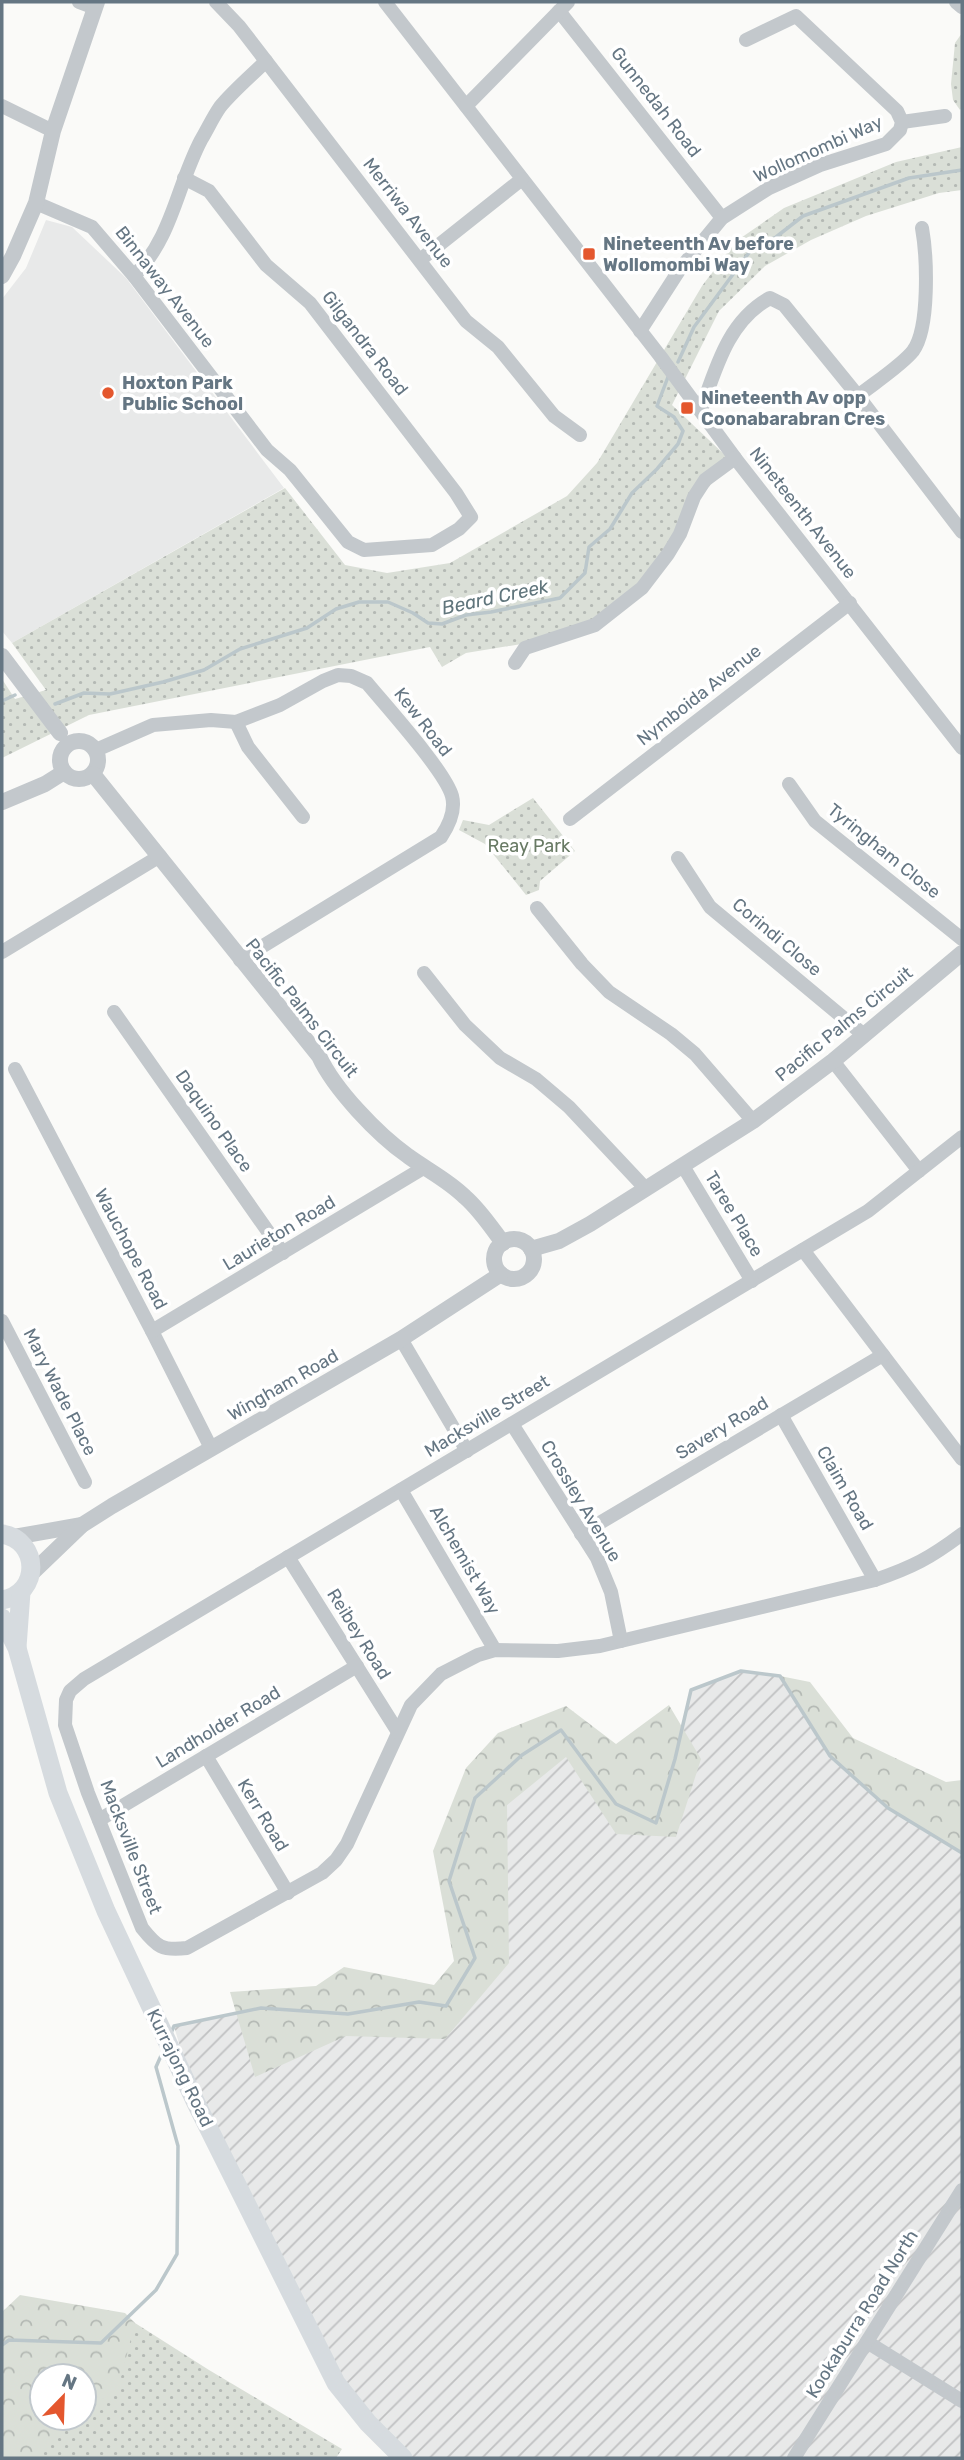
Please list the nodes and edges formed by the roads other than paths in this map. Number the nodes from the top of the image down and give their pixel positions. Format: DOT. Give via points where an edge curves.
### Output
graph roads {
  1 [pos="79,2"];
  2 [pos="216,2"];
  3 [pos="384,2"];
  4 [pos="956,2"];
  5 [pos="96,5"];
  6 [pos="563,6"];
  7 [pos="962,7"];
  8 [pos="746,40"];
  9 [pos="266,61"];
  10 [pos="2,106"];
  11 [pos="466,106"];
  12 [pos="946,116"];
  13 [pos="902,122"];
  14 [pos="53,131"];
  15 [pos="184,178"];
  16 [pos="522,180"];
  17 [pos="36,203"];
  18 [pos="722,218"];
  19 [pos="922,228"];
  20 [pos="8,253"];
  21 [pos="420,260"];
  22 [pos="2,276"];
  23 [pos="134,276"];
  24 [pos="640,331"];
  25 [pos="858,396"];
  26 [pos="701,410"];
  27 [pos="580,435"];
  28 [pos="735,458"];
  29 [pos="471,517"];
  30 [pos="962,532"];
  31 [pos="850,603"];
  32 [pos="2,656"];
  33 [pos="515,663"];
  34 [pos="236,722"];
  35 [pos="64,739"];
  36 [pos="962,748"];
  37 [pos="96,750"];
  38 [pos="64,772"];
  39 [pos="93,774"];
  40 [pos="789,784"];
  41 [pos="2,803"];
  42 [pos="303,817"];
  43 [pos="570,818"];
  44 [pos="160,856"];
  45 [pos="678,858"];
  46 [pos="537,908"];
  47 [pos="962,939"];
  48 [pos="2,952"];
  49 [pos="240,960"];
  50 [pos="960,960"];
  51 [pos="424,973"];
  52 [pos="114,1012"];
  53 [pos="864,1035"];
  54 [pos="833,1061"];
  55 [pos="15,1069"];
  56 [pos="753,1121"];
  57 [pos="962,1137"];
  58 [pos="683,1166"];
  59 [pos="425,1167"];
  60 [pos="919,1171"];
  61 [pos="646,1189"];
  62 [pos="503,1243"];
  63 [pos="531,1249"];
  64 [pos="803,1250"];
  65 [pos="283,1253"];
  66 [pos="501,1274"];
  67 [pos="752,1281"];
  68 [pos="2,1321"];
  69 [pos="152,1331"];
  70 [pos="401,1339"];
  71 [pos="883,1355"];
  72 [pos="781,1415"];
  73 [pos="512,1424"];
  74 [pos="211,1448"];
  75 [pos="467,1451"];
  76 [pos="962,1459"];
  77 [pos="85,1482"];
  78 [pos="401,1490"];
  79 [pos="82,1525"];
  80 [pos="6,1534"];
  81 [pos="581,1534"];
  82 [pos="962,1534"];
  83 [pos="288,1557"];
  84 [pos="32,1573"];
  85 [pos="875,1580"];
  86 [pos="21,1592"];
  87 [pos="2,1600"];
  88 [pos="2,1618"];
  89 [pos="621,1641"];
  90 [pos="17,1648"];
  91 [pos="495,1650"];
  92 [pos="357,1666"];
  93 [pos="398,1732"];
  94 [pos="205,1756"];
  95 [pos="99,1820"];
  96 [pos="288,1893"];
  97 [pos="962,2190"];
  98 [pos="867,2342"];
  99 [pos="962,2401"];
  100 [pos="403,2458"];
  101 [pos="794,2458"];
  1 -- 5 [label="street"];
  2 -- 9 [label="street, Merriwa Avenue"];
  3 -- 11 [label="street, Nineteenth Avenue"];
  4 -- 7 [label="street"];
  5 -- 14 [label="street"];
  6 -- 11 [label="street"];
  6 -- 18 [label="street, Gunnedah Road"];
  8 -- 13 [label="street, Wollomombi Way" via="796,16 897,111"];
  9 -- 15 [label="street" via="220,108"];
  9 -- 21 [label="street, Merriwa Avenue"];
  10 -- 14 [label="street"];
  11 -- 16 [label="street, Nineteenth Avenue"];
  12 -- 13 [label="street"];
  13 -- 18 [label="street, Wollomombi Way" via="886,144 820,164 769,188"];
  14 -- 17 [label="street"];
  15 -- 23 [label="street" via="167,228 151,258"];
  15 -- 29 [label="street, Gilgandra Road" via="209,191 266,265 310,303"];
  16 -- 21 [label="street"];
  16 -- 24 [label="street, Nineteenth Avenue"];
  17 -- 20 [label="street"];
  17 -- 23 [label="street, Binnaway Avenue" via="92,227"];
  18 -- 24 [label="street, Wollomombi Way" via="680,269"];
  19 -- 25 [label="street" via="926,250 919,340 912,353"];
  20 -- 22 [label="street"];
  21 -- 27 [label="street, Merriwa Avenue" via="466,321 498,346 554,416"];
  23 -- 29 [label="street, Binnaway Avenue" via="267,450 290,470 348,542 363,550 432,545"];
  24 -- 26 [label="street, Nineteenth Avenue"];
  25 -- 26 [label="street" via="784,305 770,298 755,306 725,344"];
  25 -- 30 [label="street"];
  26 -- 28 [label="street, Nineteenth Avenue"];
  28 -- 31 [label="street, Nineteenth Avenue"];
  28 -- 33 [label="street" via="705,480 680,534 642,588 595,625 525,648"];
  31 -- 36 [label="street, Nineteenth Avenue"];
  31 -- 43 [label="street, Nymboida Avenue"];
  32 -- 35 [label="street"];
  34 -- 37 [label="street, Kew Road" via="153,725"];
  34 -- 42 [label="street" via="248,747"];
  34 -- 49 [label="street, Kew Road" via="338,675 351,676 367,683 435,768 448,786 453,805 441,836"];
  35 -- 37 [label="street" via="82,741"];
  35 -- 38 [label="street" via="60,761"];
  37 -- 39 [label="street"];
  38 -- 39 [label="street" via="74,779"];
  38 -- 41 [label="street"];
  39 -- 44 [label="street, Pacific Palms Circuit"];
  40 -- 47 [label="street, Tyringham Close" via="815,821"];
  44 -- 48 [label="street"];
  44 -- 49 [label="street, Pacific Palms Circuit"];
  45 -- 53 [label="street, Corindi Close" via="710,907"];
  46 -- 56 [label="street" via="600,983 695,1054"];
  49 -- 59 [label="street, Pacific Palms Circuit" via="319,1056 338,1087 386,1138"];
  50 -- 53 [label="street, Pacific Palms Circuit"];
  51 -- 61 [label="street" via="465,1025 500,1058 569,1107"];
  52 -- 65 [label="street, Daquino Place"];
  53 -- 54 [label="street, Pacific Palms Circuit"];
  54 -- 56 [label="street, Pacific Palms Circuit"];
  54 -- 60 [label="street"];
  55 -- 69 [label="street, Wauchope Road"];
  56 -- 58 [label="street, Pacific Palms Circuit"];
  57 -- 60 [label="street, Macksville Street"];
  58 -- 61 [label="street, Pacific Palms Circuit"];
  58 -- 67 [label="street, Taree Place"];
  59 -- 62 [label="street, Pacific Palms Circuit" via="465,1197"];
  59 -- 65 [label="street, Laurieton Road"];
  60 -- 64 [label="street, Macksville Street" via="868,1210"];
  61 -- 63 [label="street, Pacific Palms Circuit" via="559,1241"];
  62 -- 63 [label="street" via="520,1240"];
  62 -- 66 [label="street" via="494,1258"];
  63 -- 66 [label="street" via="533,1264 525,1276 516,1279"];
  64 -- 67 [label="street, Macksville Street"];
  64 -- 71 [label="street"];
  65 -- 69 [label="street, Laurieton Road"];
  66 -- 70 [label="street, Wingham Road"];
  67 -- 73 [label="street, Macksville Street"];
  68 -- 77 [label="street, Mary Wade Place"];
  69 -- 74 [label="street, Wauchope Road"];
  70 -- 74 [label="street, Wingham Road"];
  70 -- 75 [label="street"];
  71 -- 72 [label="street, Savery Road"];
  71 -- 76 [label="street"];
  72 -- 81 [label="street, Savery Road"];
  72 -- 85 [label="street, Claim Road"];
  73 -- 75 [label="street, Macksville Street"];
  73 -- 81 [label="street, Crossley Avenue"];
  74 -- 79 [label="street, Wingham Road"];
  75 -- 78 [label="street, Macksville Street"];
  78 -- 83 [label="street, Macksville Street"];
  78 -- 91 [label="street, Alchemist Way"];
  79 -- 80 [label="street, Wingham Road"];
  79 -- 84 [label="street, Wingham Road"];
  80 -- 84 [label="main road" via="29,1552"];
  81 -- 89 [label="street, Crossley Avenue" via="611,1592"];
  82 -- 85 [label="street, Macksville Street" via="915,1566"];
  83 -- 92 [label="street, Reibey Road"];
  83 -- 95 [label="street, Macksville Street" via="70,1691 65,1725"];
  84 -- 86 [label="main road"];
  85 -- 89 [label="street, Macksville Street"];
  86 -- 87 [label="main road"];
  86 -- 90 [label="main road"];
  88 -- 90 [label="main road"];
  89 -- 91 [label="street, Macksville Street" via="558,1651"];
  90 -- 100 [label="main road, Kurrajong Road" via="58,1793 106,1911 196,2103 336,2383"];
  91 -- 93 [label="street, Macksville Street" via="440,1674 411,1706"];
  92 -- 93 [label="street, Reibey Road"];
  92 -- 94 [label="street, Landholder Road"];
  93 -- 96 [label="street, Macksville Street" via="347,1844 322,1873"];
  94 -- 95 [label="street, Landholder Road"];
  94 -- 96 [label="street, Kerr Road"];
  95 -- 96 [label="street, Macksville Street" via="142,1928 155,1945 187,1948"];
  97 -- 98 [label="street, Kookaburra Road North"];
  98 -- 99 [label="street"];
  98 -- 101 [label="street, Kookaburra Road North"];
}
